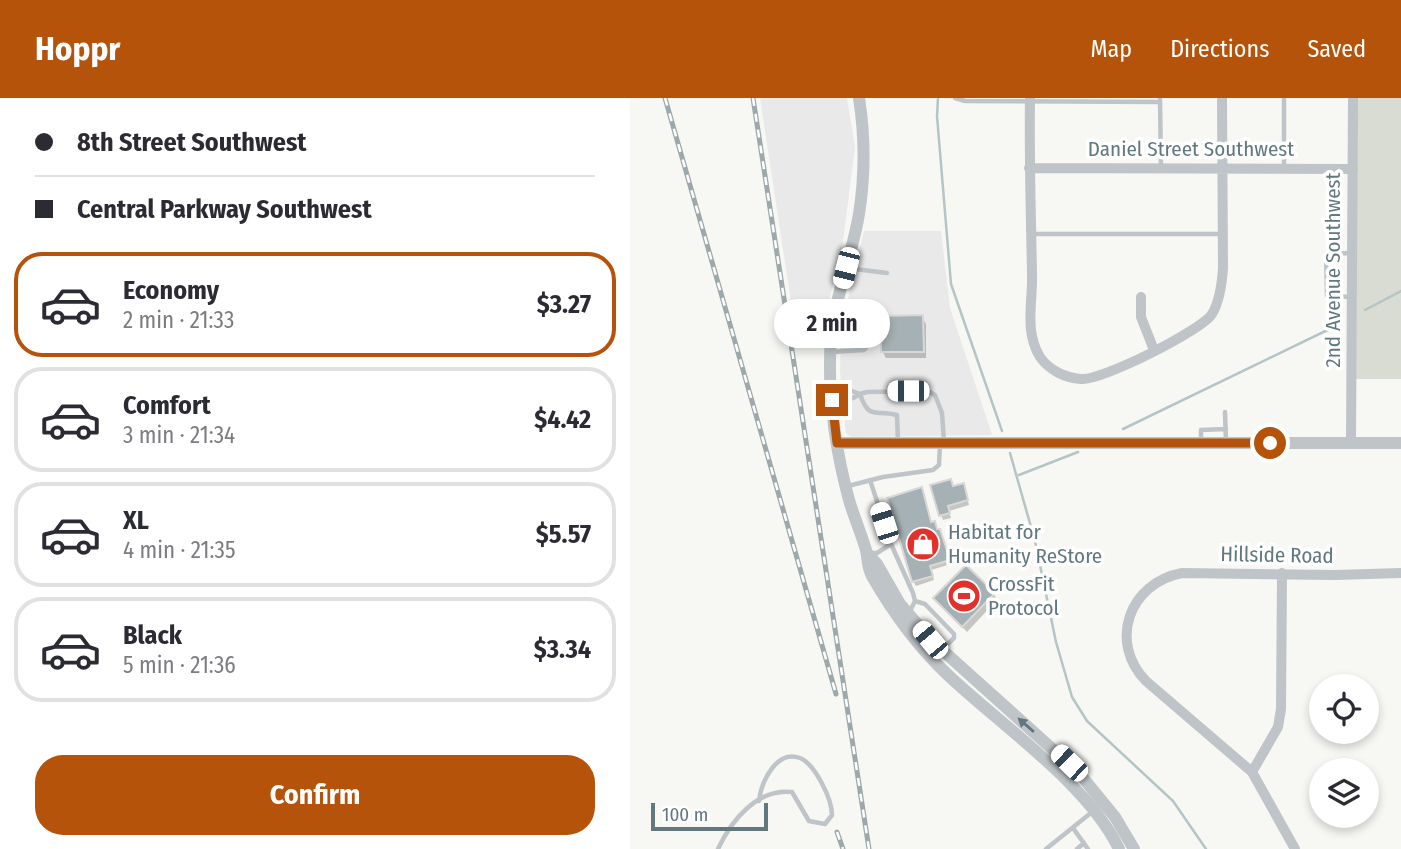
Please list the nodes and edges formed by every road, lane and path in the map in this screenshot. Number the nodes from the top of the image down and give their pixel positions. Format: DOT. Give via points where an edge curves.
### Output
graph roads {
  1 [pos="859,98"];
  2 [pos="955,98"];
  3 [pos="1222,98"];
  4 [pos="1284,98"];
  5 [pos="1353,98"];
  6 [pos="1030,100"];
  7 [pos="1160,100"];
  8 [pos="1029,168"];
  9 [pos="1161,168"];
  10 [pos="1222,168"];
  11 [pos="1284,169"];
  12 [pos="1353,169"];
  13 [pos="1031,234"];
  14 [pos="1222,234"];
  15 [pos="1352,253"];
  16 [pos="846,268"];
  17 [pos="887,273"];
  18 [pos="1141,297"];
  19 [pos="1352,297"];
  20 [pos="836,310"];
  21 [pos="1154,350"];
  22 [pos="831,352"];
  23 [pos="831,394"];
  24 [pos="860,394"];
  25 [pos="1226,412"];
  26 [pos="1226,429"];
  27 [pos="837,443"];
  28 [pos="898,443"];
  29 [pos="942,443"];
  30 [pos="1201,443"];
  31 [pos="1226,443"];
  32 [pos="1351,443"];
  33 [pos="1401,443"];
  34 [pos="870,480"];
  35 [pos="846,486"];
  36 [pos="891,544"];
  37 [pos="867,552"];
  38 [pos="1282,573"];
  39 [pos="1401,573"];
  40 [pos="915,601"];
  41 [pos="909,614"];
  42 [pos="937,655"];
  43 [pos="1252,772"];
  44 [pos="759,801"];
  45 [pos="1105,803"];
  46 [pos="1093,811"];
  47 [pos="1073,828"];
  48 [pos="1084,843"];
  49 [pos="718,849"];
  50 [pos="1046,849"];
  51 [pos="1077,849"];
  52 [pos="1088,849"];
  53 [pos="1119,849"];
  54 [pos="1134,849"];
  55 [pos="1295,849"];
  1 -- 16 [label="street" via="862,188"];
  2 -- 6 [label="lane"];
  3 -- 10 [label="street"];
  4 -- 11 [label="lane"];
  5 -- 12 [label="street, 2nd Avenue Southwest"];
  6 -- 7 [label="lane"];
  6 -- 8 [label="street"];
  7 -- 9 [label="lane"];
  8 -- 9 [label="street, Daniel Street Southwest"];
  8 -- 13 [label="street"];
  9 -- 10 [label="street, Daniel Street Southwest"];
  10 -- 11 [label="street, Daniel Street Southwest"];
  10 -- 14 [label="street"];
  11 -- 12 [label="street, Daniel Street Southwest"];
  12 -- 15 [label="street, 2nd Avenue Southwest"];
  13 -- 14 [label="lane"];
  13 -- 21 [label="street" via="1030,323 1041,359 1055,372 1083,380 1102,376"];
  14 -- 21 [label="street" via="1222,287 1212,314 1198,328"];
  15 -- 19 [label="street, 2nd Avenue Southwest"];
  15 -- 19 [label="lane" via="1326,254 1327,296"];
  16 -- 17 [label="lane"];
  16 -- 20 [label="street"];
  18 -- 21 [label="street" via="1142,317"];
  19 -- 32 [label="street, 2nd Avenue Southwest"];
  20 -- 22 [label="street"];
  20 -- 22 [label="lane" via="866,314 866,348"];
  22 -- 23 [label="street"];
  23 -- 24 [label="lane"];
  23 -- 24 [label="lane" via="853,398"];
  23 -- 27 [label="street"];
  24 -- 28 [label="lane" via="866,410 897,415"];
  24 -- 29 [label="lane" via="928,391 935,395 942,413"];
  25 -- 26 [label="lane"];
  26 -- 30 [label="lane" via="1201,430"];
  26 -- 31 [label="lane"];
  27 -- 28 [label="street"];
  27 -- 35 [label="street"];
  28 -- 29 [label="street"];
  29 -- 30 [label="street"];
  29 -- 34 [label="lane" via="938,468"];
  30 -- 31 [label="street"];
  31 -- 32 [label="street"];
  32 -- 33 [label="street"];
  34 -- 35 [label="lane"];
  34 -- 36 [label="lane"];
  35 -- 37 [label="street"];
  36 -- 37 [label="lane" via="877,553"];
  36 -- 40 [label="lane"];
  37 -- 41 [label="street"];
  37 -- 42 [label="street" via="871,574 902,621"];
  38 -- 39 [label="street, Hillside Road"];
  38 -- 43 [label="street" via="1281,709 1278,727"];
  38 -- 43 [label="street, Hillside Road" via="1182,573 1155,583 1141,596 1129,621 1128,649 1134,667"];
  40 -- 41 [label="lane"];
  40 -- 42 [label="lane" via="925,604 954,634"];
  41 -- 42 [label="street"];
  45 -- 42 [label="street, one-way" via="1059,753"];
  42 -- 46 [label="street"];
  43 -- 55 [label="street"];
  44 -- 44 [label="lane" via="781,790 792,792 808,821 825,824 832,815 828,794 799,757 781,759 772,767"];
  44 -- 49 [label="lane" via="738,815"];
  45 -- 46 [label="lane"];
  45 -- 54 [label="street"];
  46 -- 47 [label="lane"];
  46 -- 53 [label="street"];
  47 -- 48 [label="lane"];
  47 -- 50 [label="lane"];
  48 -- 51 [label="lane"];
  48 -- 52 [label="lane"];
}
